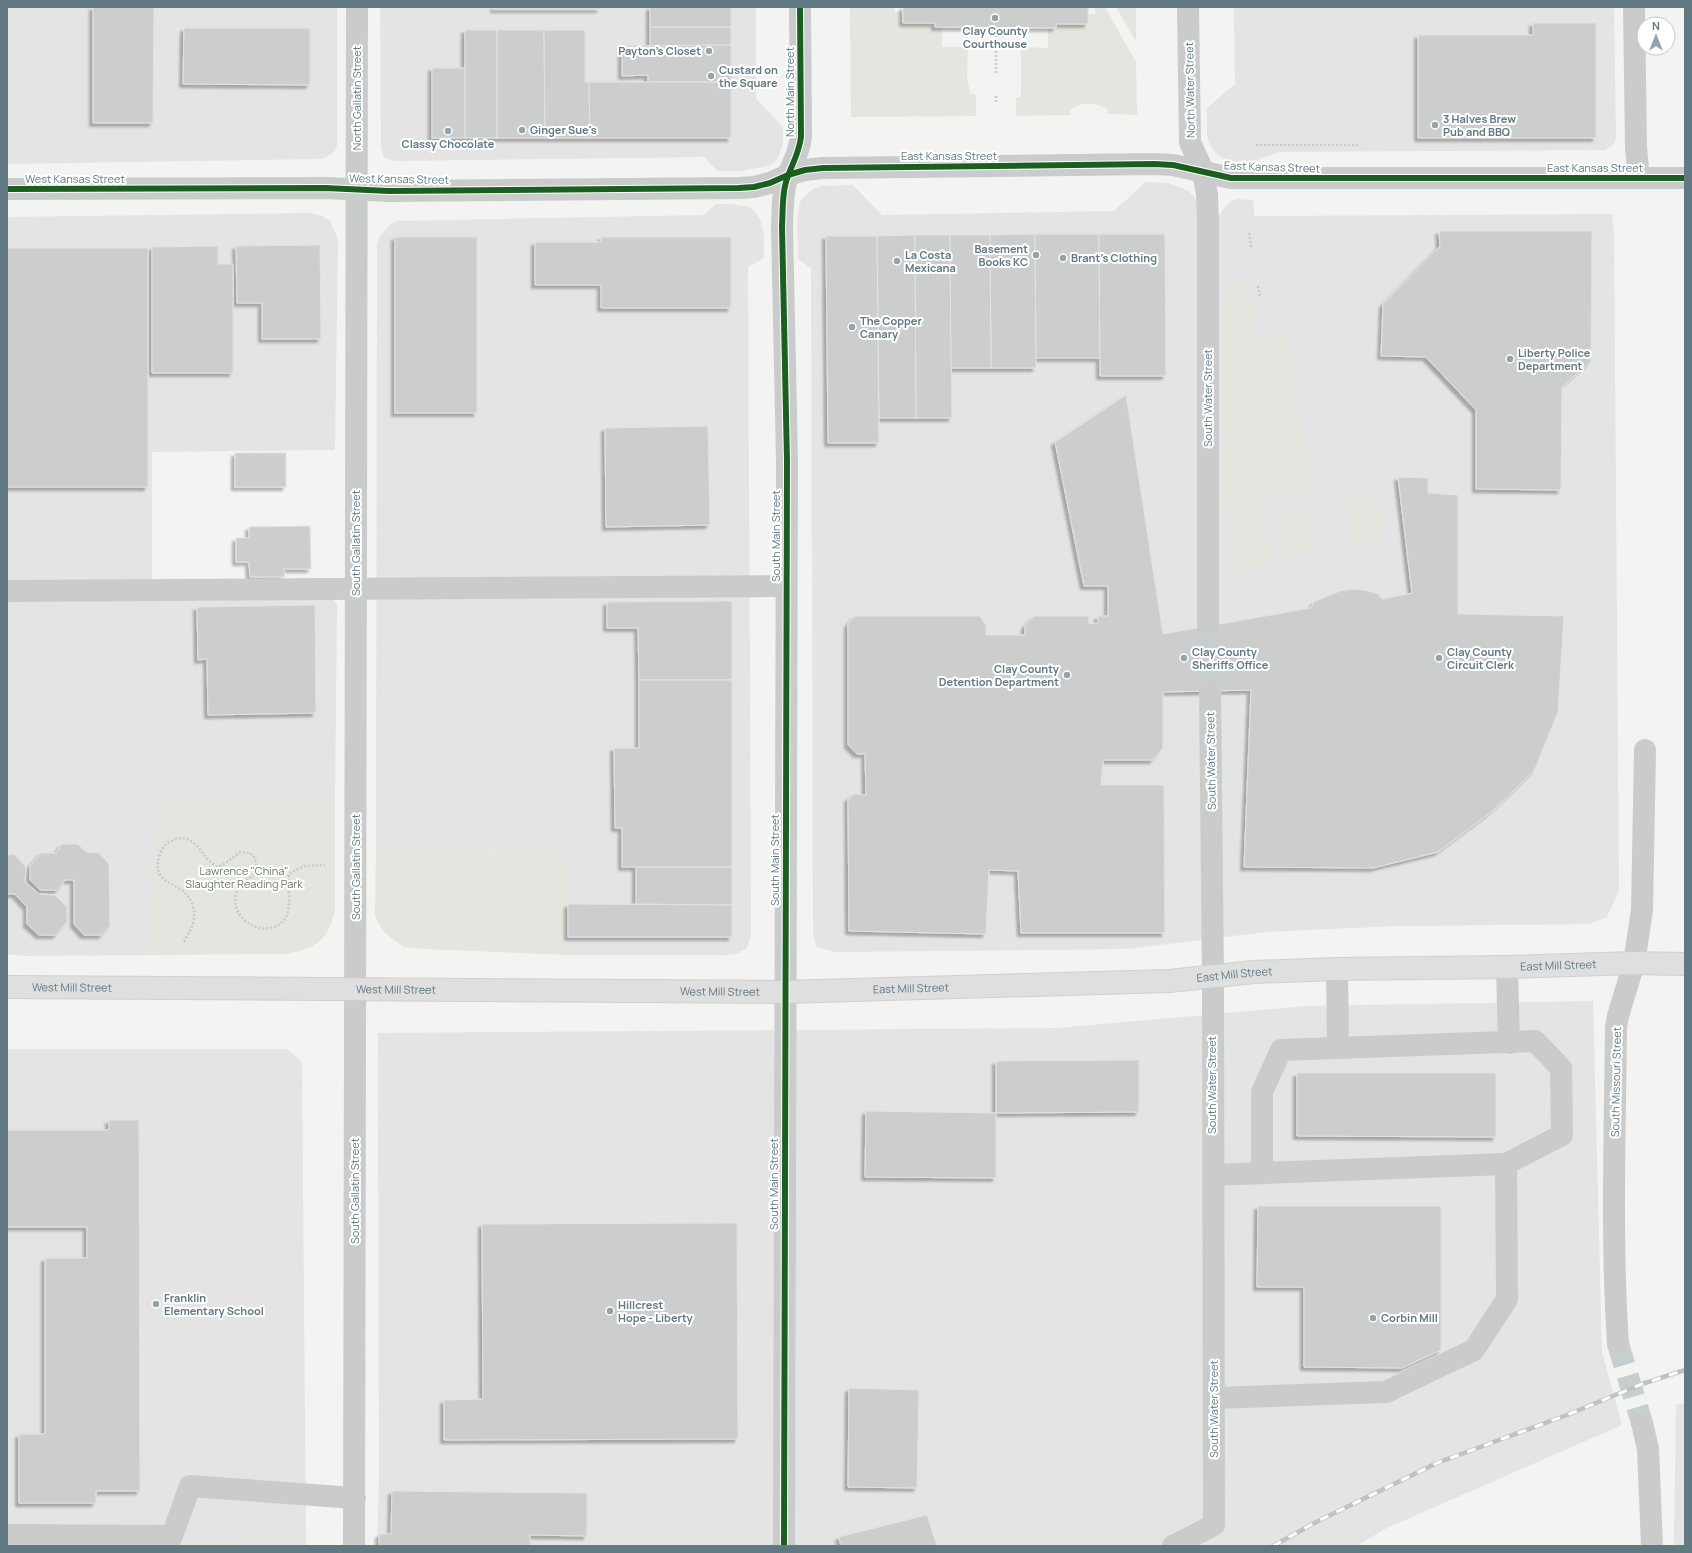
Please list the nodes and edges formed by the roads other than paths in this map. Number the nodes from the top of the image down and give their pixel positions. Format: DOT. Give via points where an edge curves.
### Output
graph roads {
  1 [pos="357,7"];
  2 [pos="800,7"];
  3 [pos="1188,7"];
  4 [pos="1634,7"];
  5 [pos="1203,171"];
  6 [pos="788,175"];
  7 [pos="1639,178"];
  8 [pos="1685,178"];
  9 [pos="357,188"];
  10 [pos="7,189"];
  11 [pos="786,586"];
  12 [pos="356,589"];
  13 [pos="7,591"];
  14 [pos="1208,626"];
  15 [pos="1210,691"];
  16 [pos="1645,750"];
  17 [pos="1634,963"];
  18 [pos="1685,964"];
  19 [pos="1507,967"];
  20 [pos="1337,969"];
  21 [pos="1213,977"];
  22 [pos="7,986"];
  23 [pos="356,989"];
  24 [pos="784,992"];
  25 [pos="1509,1043"];
  26 [pos="1338,1048"];
  27 [pos="1506,1164"];
  28 [pos="1262,1173"];
  29 [pos="1213,1175"];
  30 [pos="1618,1344"];
  31 [pos="1214,1398"];
  32 [pos="1642,1423"];
  33 [pos="355,1498"];
  34 [pos="7,1535"];
  35 [pos="354,1546"];
  36 [pos="784,1546"];
  37 [pos="1173,1546"];
  38 [pos="1652,1546"];
  1 -- 9 [label="street, North Gallatin Street"];
  2 -- 6 [label="street, North Main Street" via="801,137 800,147"];
  3 -- 5 [label="street, North Water Street" via="1190,142"];
  4 -- 7 [label="street" via="1636,148"];
  5 -- 6 [label="street, East Kansas Street" via="1154,164 847,166 805,170"];
  5 -- 7 [label="street, East Kansas Street" via="1231,178"];
  5 -- 14 [label="street, South Water Street" via="1208,222"];
  6 -- 9 [label="street, West Kansas Street" via="770,184 739,188"];
  6 -- 11 [label="street, South Main Street" via="784,188 782,226 787,461"];
  7 -- 8 [label="street, East Kansas Street"];
  9 -- 10 [label="street, West Kansas Street"];
  9 -- 12 [label="street, South Gallatin Street"];
  11 -- 12 [label="street"];
  11 -- 24 [label="street, South Main Street"];
  12 -- 13 [label="street"];
  12 -- 23 [label="street, South Gallatin Street"];
  15 -- 21 [label="street, South Water Street"];
  16 -- 17 [label="street, South Missouri Street" via="1642,910"];
  17 -- 18 [label="main road, East Mill Street"];
  17 -- 19 [label="main road, East Mill Street"];
  17 -- 30 [label="street, South Missouri Street" via="1616,1028 1615,1295"];
  19 -- 20 [label="main road, East Mill Street"];
  19 -- 25 [label="street"];
  20 -- 21 [label="main road, East Mill Street" via="1254,972"];
  20 -- 26 [label="street"];
  21 -- 24 [label="main road, East Mill Street" via="1169,981"];
  21 -- 29 [label="street, South Water Street"];
  22 -- 23 [label="main road, West Mill Street"];
  23 -- 24 [label="main road, West Mill Street"];
  23 -- 33 [label="street, South Gallatin Street"];
  24 -- 36 [label="street, South Main Street"];
  25 -- 26 [label="street"];
  25 -- 27 [label="street" via="1535,1041 1560,1068 1562,1135"];
  26 -- 28 [label="street" via="1281,1050 1262,1092"];
  27 -- 28 [label="street"];
  27 -- 31 [label="street" via="1507,1299 1474,1350 1386,1392"];
  28 -- 29 [label="street"];
  29 -- 31 [label="street, South Water Street"];
  31 -- 37 [label="street, South Water Street" via="1214,1525"];
  32 -- 38 [label="street" via="1648,1449"];
  33 -- 34 [label="street" via="190,1486 172,1536"];
  33 -- 35 [label="street, South Gallatin Street"];
}
